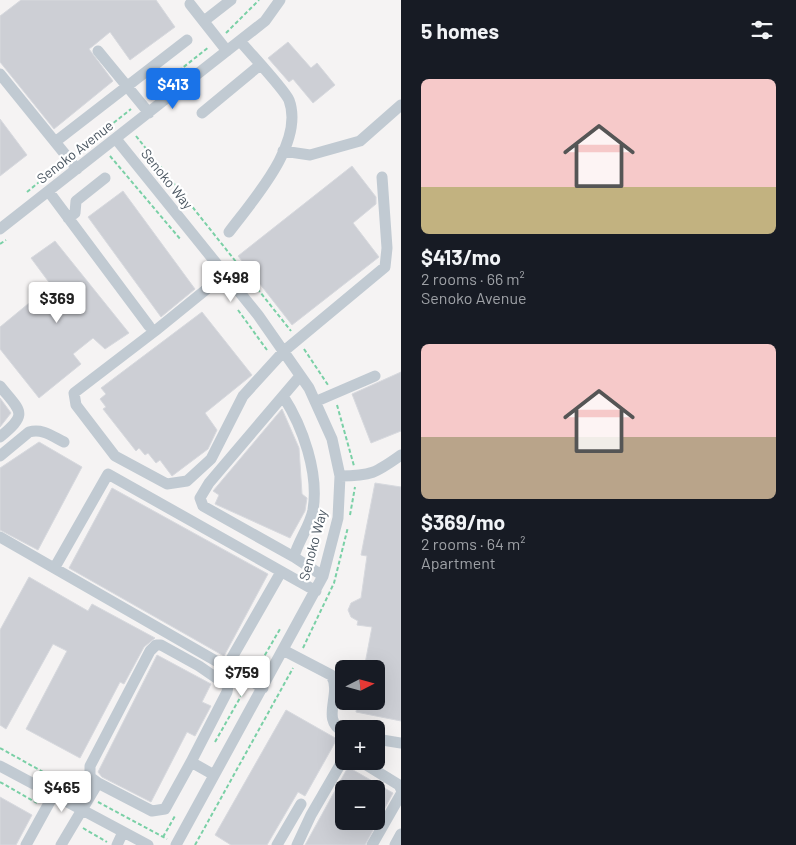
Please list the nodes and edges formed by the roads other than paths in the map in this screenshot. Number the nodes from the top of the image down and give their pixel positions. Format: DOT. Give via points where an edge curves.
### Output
graph roads {
  1 [pos="231,0"];
  2 [pos="280,0"];
  3 [pos="190,4"];
  4 [pos="204,21"];
  5 [pos="187,40"];
  6 [pos="240,41"];
  7 [pos="98,51"];
  8 [pos="227,51"];
  9 [pos="260,65"];
  10 [pos="0,74"];
  11 [pos="127,86"];
  12 [pos="401,105"];
  13 [pos="149,113"];
  14 [pos="202,113"];
  15 [pos="116,139"];
  16 [pos="55,142"];
  17 [pos="283,151"];
  18 [pos="77,169"];
  19 [pos="382,177"];
  20 [pos="105,178"];
  21 [pos="49,192"];
  22 [pos="68,218"];
  23 [pos="1,226"];
  24 [pos="230,232"];
  25 [pos="224,275"];
  26 [pos="148,326"];
  27 [pos="284,351"];
  28 [pos="300,376"];
  29 [pos="375,376"];
  30 [pos="0,386"];
  31 [pos="283,396"];
  32 [pos="316,401"];
  33 [pos="0,437"];
  34 [pos="64,442"];
  35 [pos="401,455"];
  36 [pos="0,456"];
  37 [pos="340,476"];
  38 [pos="0,537"];
  39 [pos="294,557"];
  40 [pos="55,567"];
  41 [pos="281,572"];
  42 [pos="323,576"];
  43 [pos="316,591"];
  44 [pos="283,650"];
  45 [pos="226,668"];
  46 [pos="263,688"];
  47 [pos="335,727"];
  48 [pos="385,741"];
  49 [pos="401,744"];
  50 [pos="191,762"];
  51 [pos="0,766"];
  52 [pos="337,770"];
  53 [pos="375,770"];
  54 [pos="214,775"];
  55 [pos="98,783"];
  56 [pos="401,789"];
  57 [pos="54,794"];
  58 [pos="401,794"];
  59 [pos="301,804"];
  60 [pos="82,809"];
  61 [pos="123,832"];
  62 [pos="401,834"];
  63 [pos="26,845"];
  64 [pos="61,845"];
  65 [pos="117,845"];
  66 [pos="148,845"];
  67 [pos="176,845"];
  68 [pos="277,845"];
  69 [pos="297,845"];
  70 [pos="372,845"];
  71 [pos="395,845"];
  1 -- 4 [label="street"];
  2 -- 6 [label="street, Senoko Avenue" via="265,20"];
  3 -- 4 [label="street"];
  4 -- 8 [label="street"];
  5 -- 11 [label="street"];
  6 -- 8 [label="street, Senoko Avenue"];
  6 -- 9 [label="street"];
  7 -- 11 [label="street"];
  8 -- 13 [label="street, Senoko Avenue"];
  9 -- 14 [label="street"];
  9 -- 17 [label="street" via="288,99 290,130"];
  10 -- 16 [label="street"];
  11 -- 13 [label="street"];
  11 -- 16 [label="street"];
  12 -- 17 [label="street" via="360,141 310,155"];
  13 -- 15 [label="street, Senoko Avenue"];
  15 -- 18 [label="street, Senoko Avenue"];
  15 -- 25 [label="street, Senoko Way"];
  16 -- 18 [label="street"];
  17 -- 24 [label="street" via="276,171"];
  18 -- 21 [label="street, Senoko Avenue"];
  19 -- 27 [label="street" via="387,248 385,267"];
  20 -- 22 [label="street" via="76,202 75,213"];
  21 -- 22 [label="street"];
  21 -- 23 [label="street, Senoko Avenue"];
  22 -- 26 [label="street"];
  25 -- 27 [label="street, Senoko Way"];
  25 -- 27 [label="street" via="74,393 76,405 116,456 167,484 187,481 212,459 243,396"];
  27 -- 28 [label="street, Senoko Way"];
  28 -- 31 [label="street"];
  28 -- 32 [label="street, Senoko Way"];
  29 -- 32 [label="street"];
  30 -- 33 [label="street" via="19,409 20,415 18,422"];
  31 -- 39 [label="street" via="306,445 312,477 313,511"];
  31 -- 39 [label="street" via="201,493 200,502"];
  32 -- 37 [label="street, Senoko Way" via="332,439"];
  34 -- 36 [label="street" via="35,430"];
  35 -- 37 [label="street" via="376,473"];
  37 -- 42 [label="street, Senoko Way" via="338,518"];
  38 -- 40 [label="street"];
  39 -- 42 [label="street"];
  40 -- 41 [label="street" via="108,474"];
  40 -- 45 [label="street"];
  41 -- 43 [label="street"];
  41 -- 45 [label="street"];
  42 -- 43 [label="street, Senoko Way"];
  43 -- 44 [label="street, Senoko Way"];
  44 -- 46 [label="street, Senoko Way"];
  44 -- 47 [label="street" via="331,675 334,680 331,718"];
  45 -- 46 [label="street"];
  46 -- 54 [label="street, Senoko Way"];
  48 -- 49 [label="street"];
  50 -- 54 [label="street"];
  50 -- 55 [label="street" via="165,809 161,810 152,810"];
  50 -- 55 [label="street" via="228,686 199,666 156,645 90,766 90,777"];
  51 -- 57 [label="street"];
  52 -- 69 [label="street"];
  53 -- 56 [label="street"];
  54 -- 67 [label="street, Senoko Way"];
  55 -- 60 [label="street"];
  57 -- 60 [label="street"];
  57 -- 63 [label="street"];
  58 -- 70 [label="street"];
  59 -- 68 [label="street"];
  60 -- 61 [label="street"];
  60 -- 64 [label="street"];
  61 -- 65 [label="street"];
  61 -- 66 [label="street"];
  62 -- 71 [label="street"];
}
